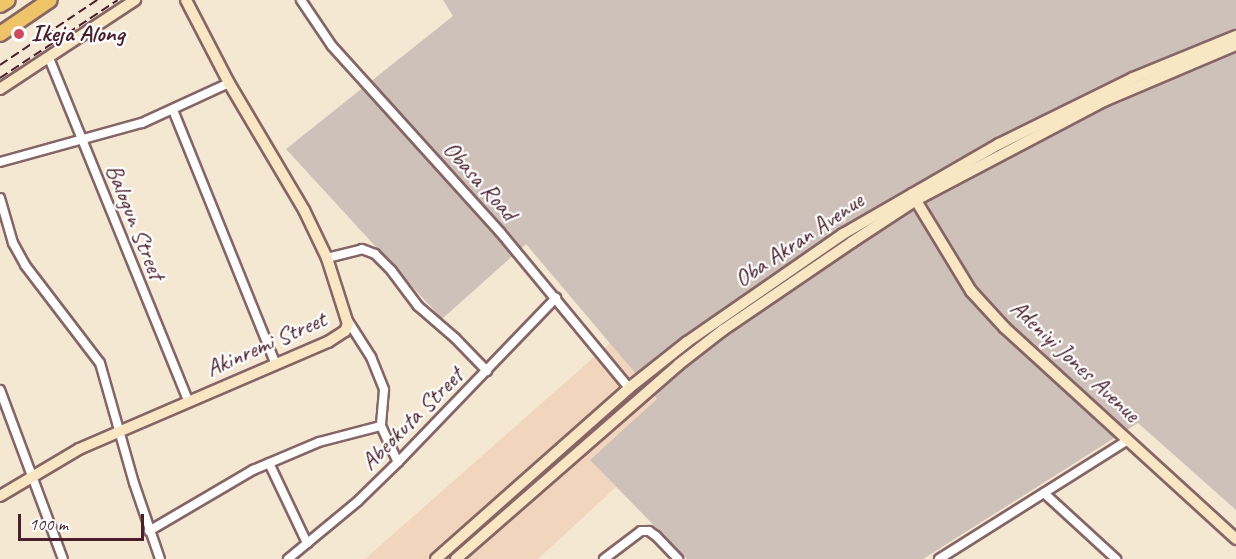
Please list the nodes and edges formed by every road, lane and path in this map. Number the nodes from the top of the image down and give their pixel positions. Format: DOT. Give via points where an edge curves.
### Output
graph roads {
  1 [pos="8,0"];
  2 [pos="50,0"];
  3 [pos="135,0"];
  4 [pos="186,0"];
  5 [pos="301,0"];
  6 [pos="0,5"];
  7 [pos="1,33"];
  8 [pos="1236,36"];
  9 [pos="1236,45"];
  10 [pos="49,58"];
  11 [pos="229,83"];
  12 [pos="0,89"];
  13 [pos="173,110"];
  14 [pos="81,142"];
  15 [pos="0,162"];
  16 [pos="913,196"];
  17 [pos="0,198"];
  18 [pos="327,258"];
  19 [pos="556,298"];
  20 [pos="348,321"];
  21 [pos="275,363"];
  22 [pos="487,370"];
  23 [pos="629,388"];
  24 [pos="0,390"];
  25 [pos="188,401"];
  26 [pos="4,412"];
  27 [pos="381,426"];
  28 [pos="119,430"];
  29 [pos="1128,440"];
  30 [pos="398,462"];
  31 [pos="268,463"];
  32 [pos="32,476"];
  33 [pos="1044,493"];
  34 [pos="0,496"];
  35 [pos="149,531"];
  36 [pos="1236,539"];
  37 [pos="307,543"];
  38 [pos="63,559"];
  39 [pos="160,559"];
  40 [pos="288,559"];
  41 [pos="436,559"];
  42 [pos="456,559"];
  43 [pos="604,559"];
  44 [pos="678,559"];
  45 [pos="939,559"];
  46 [pos="1116,559"];
  1 -- 6 [label="highway"];
  2 -- 7 [label="highway"];
  3 -- 10 [label="main road"];
  4 -- 11 [label="main road, Akinremi Street"];
  5 -- 19 [label="street, Obasa Road" via="332,46"];
  8 -- 16 [label="main road, Oba Akran Avenue" via="1133,78 999,144"];
  9 -- 16 [label="main road, Oba Akran Avenue" via="1118,94"];
  10 -- 12 [label="main road"];
  10 -- 14 [label="street, Balogun Street"];
  11 -- 13 [label="street"];
  11 -- 18 [label="main road, Akinremi Street" via="278,162"];
  13 -- 14 [label="street"];
  13 -- 21 [label="street"];
  14 -- 15 [label="street"];
  14 -- 25 [label="street, Balogun Street"];
  16 -- 23 [label="main road, Oba Akran Avenue" via="783,274"];
  16 -- 29 [label="main road, Adeniyi Jones Avenue" via="971,291 1040,362"];
  16 -- 42 [label="main road, Oba Akran Avenue" via="723,330 638,398"];
  17 -- 28 [label="street" via="13,243 25,265 96,354"];
  18 -- 20 [label="main road, Akinremi Street"];
  18 -- 22 [label="street" via="362,249 375,254 418,306"];
  19 -- 22 [label="street, Abeokuta Street"];
  19 -- 23 [label="street, Obasa Road"];
  20 -- 21 [label="main road, Akinremi Street" via="339,336"];
  20 -- 27 [label="street" via="371,357 384,390"];
  21 -- 25 [label="main road, Akinremi Street"];
  22 -- 30 [label="street, Abeokuta Street"];
  23 -- 41 [label="main road, Oba Akran Avenue"];
  24 -- 26 [label="street"];
  25 -- 28 [label="main road, Akinremi Street"];
  26 -- 32 [label="street"];
  27 -- 30 [label="street"];
  27 -- 31 [label="street" via="319,442"];
  28 -- 32 [label="main road, Akinremi Street"];
  28 -- 35 [label="street"];
  29 -- 33 [label="street"];
  29 -- 36 [label="main road, Adeniyi Jones Avenue"];
  30 -- 37 [label="street, Abeokuta Street"];
  31 -- 35 [label="street"];
  31 -- 37 [label="street"];
  32 -- 34 [label="main road, Akinremi Street"];
  32 -- 38 [label="street"];
  33 -- 45 [label="street"];
  33 -- 46 [label="street"];
  35 -- 39 [label="street"];
  37 -- 40 [label="street, Abeokuta Street"];
  43 -- 44 [label="street" via="641,531 649,531"];
}
